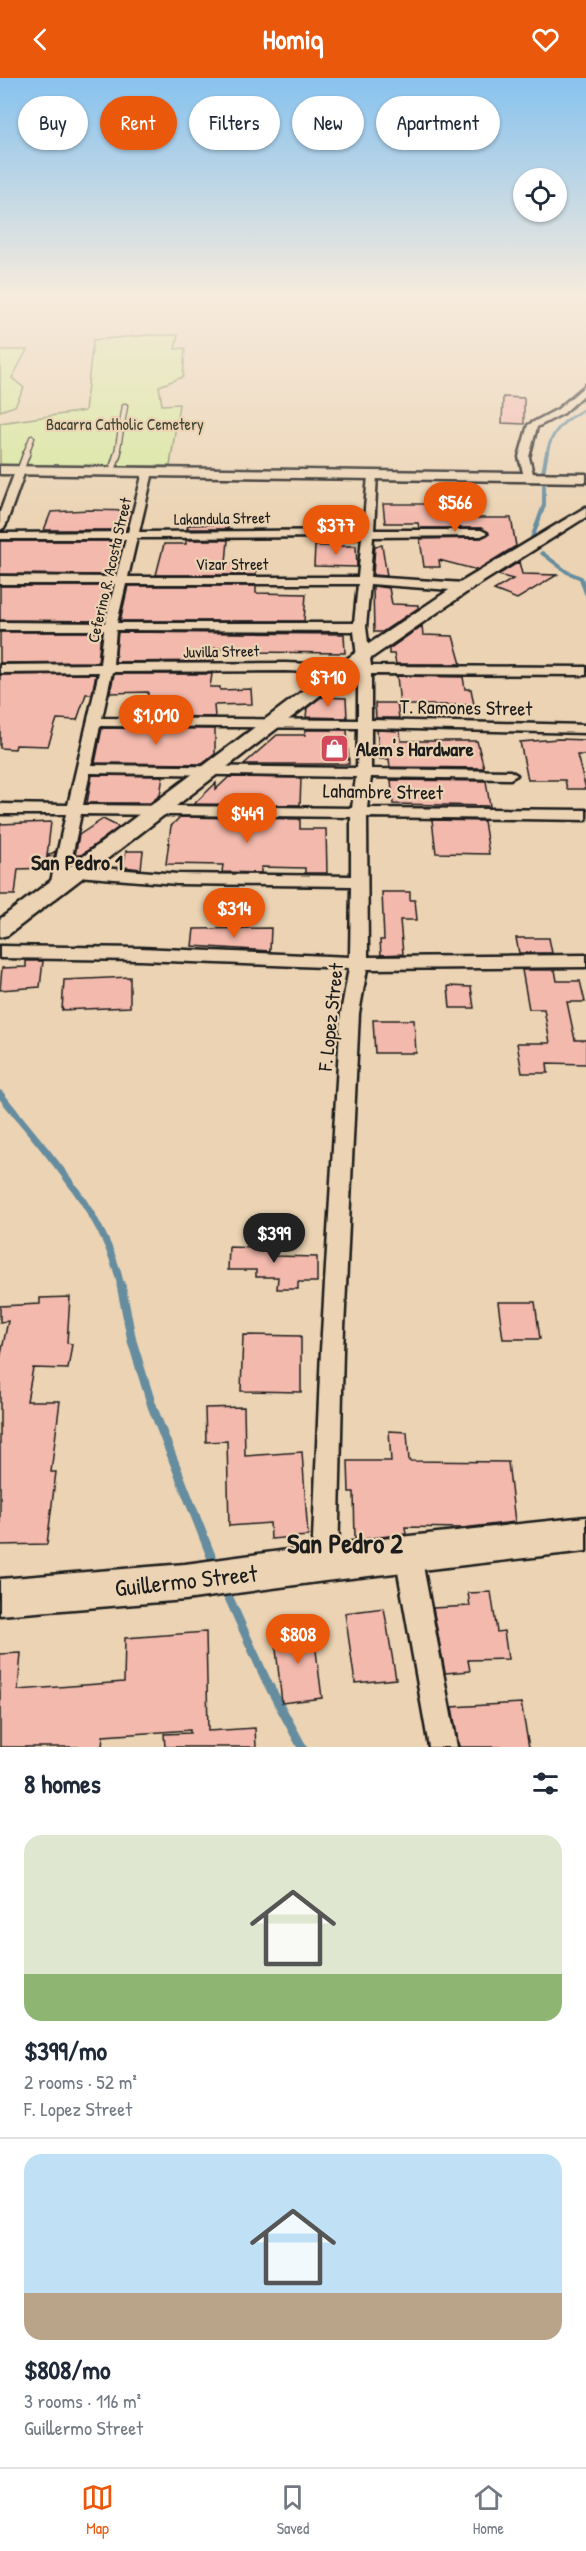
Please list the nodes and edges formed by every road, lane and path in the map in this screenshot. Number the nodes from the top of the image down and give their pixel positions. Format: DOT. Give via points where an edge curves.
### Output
graph roads {
  1 [pos="586,388"];
  2 [pos="125,406"];
  3 [pos="32,438"];
  4 [pos="0,470"];
  5 [pos="20,471"];
  6 [pos="112,471"];
  7 [pos="148,472"];
  8 [pos="373,476"];
  9 [pos="529,478"];
  10 [pos="586,478"];
  11 [pos="586,511"];
  12 [pos="0,527"];
  13 [pos="481,533"];
  14 [pos="366,534"];
  15 [pos="0,536"];
  16 [pos="135,536"];
  17 [pos="0,580"];
  18 [pos="124,580"];
  19 [pos="364,581"];
  20 [pos="464,587"];
  21 [pos="0,626"];
  22 [pos="110,627"];
  23 [pos="360,627"];
  24 [pos="363,664"];
  25 [pos="0,669"];
  26 [pos="106,669"];
  27 [pos="342,670"];
  28 [pos="586,671"];
  29 [pos="93,722"];
  30 [pos="274,722"];
  31 [pos="363,726"];
  32 [pos="586,729"];
  33 [pos="84,769"];
  34 [pos="211,769"];
  35 [pos="364,773"];
  36 [pos="510,775"];
  37 [pos="0,809"];
  38 [pos="75,810"];
  39 [pos="160,811"];
  40 [pos="359,812"];
  41 [pos="586,815"];
  42 [pos="77,872"];
  43 [pos="360,881"];
  44 [pos="58,886"];
  45 [pos="0,930"];
  46 [pos="0,952"];
  47 [pos="586,961"];
  48 [pos="359,963"];
  49 [pos="586,1534"];
  50 [pos="408,1555"];
  51 [pos="325,1563"];
  52 [pos="0,1597"];
  53 [pos="443,1747"];
  1 -- 9 [label="street" via="561,411 533,425 524,457"];
  2 -- 6 [label="lane" via="122,437"];
  3 -- 5 [label="lane"];
  4 -- 5 [label="street"];
  5 -- 6 [label="street"];
  5 -- 12 [label="street"];
  6 -- 7 [label="street"];
  7 -- 8 [label="street"];
  7 -- 16 [label="street, Ceferino R. Acosta Street"];
  8 -- 9 [label="street"];
  8 -- 14 [label="street, F. Lopez Street"];
  9 -- 10 [label="street"];
  11 -- 20 [label="street"];
  13 -- 14 [label="street, Lakandula Street"];
  14 -- 16 [label="street, Lakandula Street"];
  14 -- 19 [label="street, F. Lopez Street"];
  15 -- 16 [label="street, Lakandula Street"];
  16 -- 18 [label="street, Ceferino R. Acosta Street"];
  17 -- 18 [label="street, Vizar Street"];
  18 -- 19 [label="street, Vizar Street"];
  18 -- 22 [label="street, Ceferino R. Acosta Street"];
  19 -- 20 [label="street, Vizar Street"];
  19 -- 23 [label="street, F. Lopez Street"];
  20 -- 24 [label="street"];
  21 -- 22 [label="street"];
  22 -- 23 [label="street"];
  22 -- 26 [label="street, Ceferino R. Acosta Street"];
  23 -- 24 [label="street, F. Lopez Street"];
  24 -- 27 [label="street"];
  24 -- 28 [label="street"];
  24 -- 31 [label="street, F. Lopez Street"];
  25 -- 26 [label="street, Juvilla Street"];
  26 -- 27 [label="street, Juvilla Street"];
  26 -- 29 [label="street, Ceferino R. Acosta Street"];
  27 -- 30 [label="street"];
  29 -- 30 [label="street, T. Ramones Street"];
  29 -- 33 [label="street, Ceferino R. Acosta Street"];
  30 -- 31 [label="street, T. Ramones Street"];
  30 -- 34 [label="street"];
  31 -- 32 [label="street, T. Ramones Street"];
  31 -- 35 [label="street, F. Lopez Street"];
  33 -- 34 [label="street"];
  33 -- 38 [label="street, Ceferino R. Acosta Street"];
  34 -- 35 [label="street"];
  34 -- 39 [label="street"];
  35 -- 36 [label="street"];
  35 -- 40 [label="street, F. Lopez Street"];
  37 -- 38 [label="street, Lahambre Street"];
  38 -- 39 [label="street, Lahambre Street"];
  38 -- 44 [label="street, Ceferino R. Acosta Street"];
  39 -- 40 [label="street, Lahambre Street"];
  39 -- 42 [label="street"];
  40 -- 41 [label="street, Lahambre Street"];
  40 -- 43 [label="street, F. Lopez Street"];
  42 -- 43 [label="street" via="177,879"];
  42 -- 44 [label="street"];
  43 -- 48 [label="street, F. Lopez Street"];
  44 -- 45 [label="street"];
  46 -- 48 [label="street"];
  47 -- 48 [label="street"];
  48 -- 51 [label="street, F. Lopez Street" via="350,1013"];
  49 -- 50 [label="street, Guillermo Street"];
  50 -- 51 [label="street, Guillermo Street"];
  50 -- 53 [label="street"];
  51 -- 52 [label="street, Guillermo Street" via="185,1582"];
}
